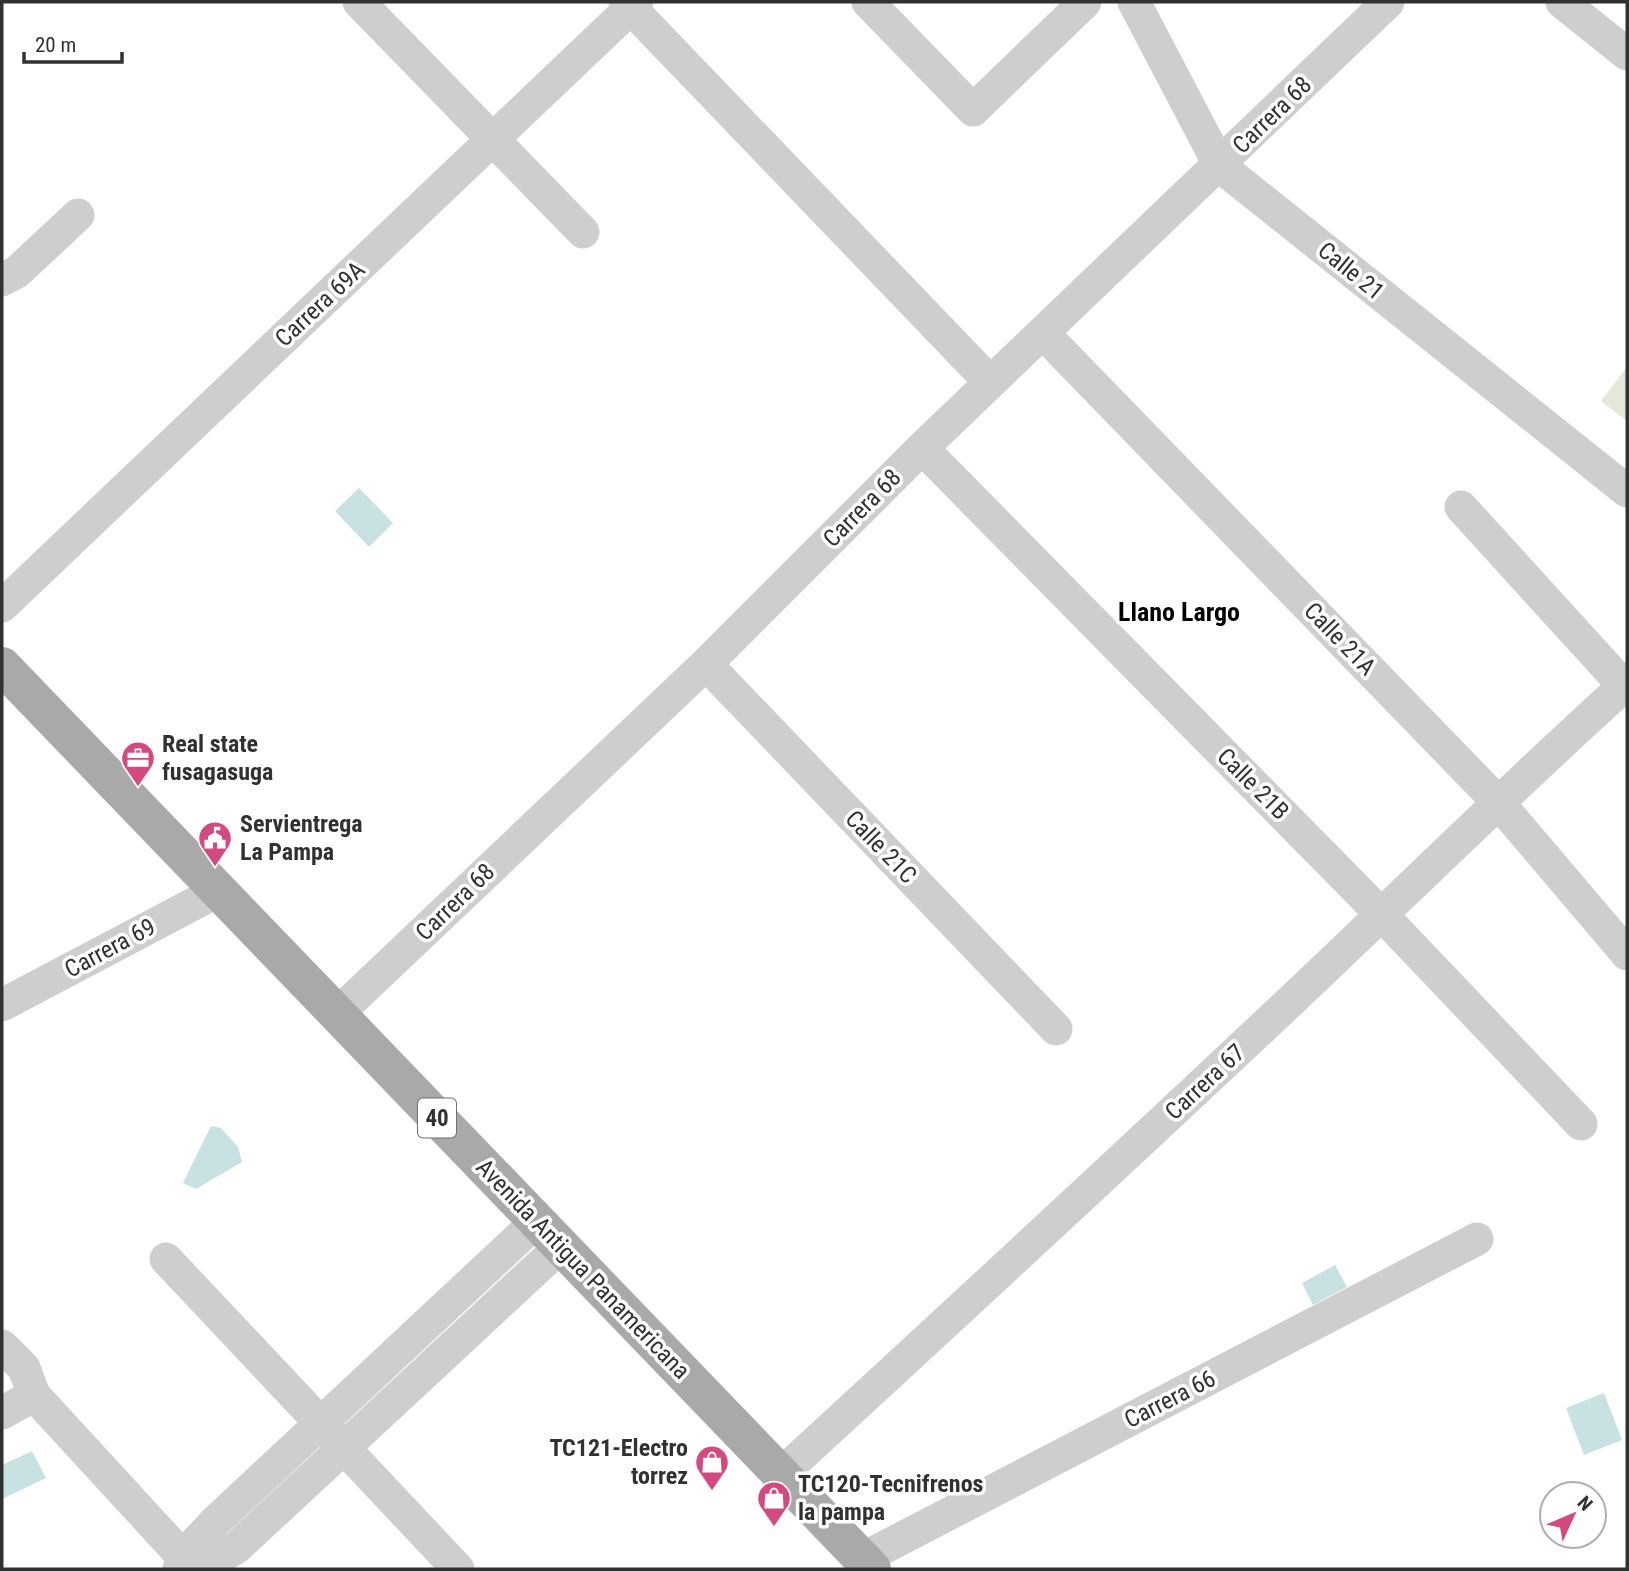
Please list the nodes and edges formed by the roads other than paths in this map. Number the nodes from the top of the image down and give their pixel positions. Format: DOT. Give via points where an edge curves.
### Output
graph roads {
  1 [pos="359,2"];
  2 [pos="868,2"];
  3 [pos="1085,2"];
  4 [pos="1134,2"];
  5 [pos="1388,2"];
  6 [pos="1562,2"];
  7 [pos="631,4"];
  8 [pos="1627,54"];
  9 [pos="493,141"];
  10 [pos="1220,166"];
  11 [pos="78,215"];
  12 [pos="583,232"];
  13 [pos="2,280"];
  14 [pos="1043,333"];
  15 [pos="990,382"];
  16 [pos="922,448"];
  17 [pos="1627,491"];
  18 [pos="1461,506"];
  19 [pos="2,606"];
  20 [pos="706,664"];
  21 [pos="2,666"];
  22 [pos="1497,801"];
  23 [pos="218,891"];
  24 [pos="1382,915"];
  25 [pos="1627,954"];
  26 [pos="2,1005"];
  27 [pos="337,1014"];
  28 [pos="1056,1029"];
  29 [pos="1581,1124"];
  30 [pos="549,1234"];
  31 [pos="1477,1239"];
  32 [pos="166,1259"];
  33 [pos="2,1346"];
  34 [pos="34,1395"];
  35 [pos="2,1413"];
  36 [pos="322,1425"];
  37 [pos="345,1449"];
  38 [pos="781,1474"];
  39 [pos="867,1564"];
  40 [pos="188,1566"];
  41 [pos="458,1569"];
  1 -- 9 [label="street"];
  2 -- 3 [label="street" via="973,110"];
  4 -- 10 [label="street, Calle 21"];
  5 -- 10 [label="street, Carrera 68"];
  6 -- 8 [label="street"];
  7 -- 9 [label="street, Carrera 69A"];
  7 -- 15 [label="street"];
  9 -- 12 [label="street"];
  9 -- 19 [label="street, Carrera 69A"];
  10 -- 14 [label="street, Carrera 68"];
  10 -- 17 [label="street, Calle 21"];
  11 -- 13 [label="street" via="17,272"];
  14 -- 15 [label="street, Carrera 68"];
  14 -- 22 [label="street, Calle 21A"];
  15 -- 16 [label="street, Carrera 68"];
  16 -- 20 [label="street, Carrera 68"];
  16 -- 24 [label="street, Calle 21B"];
  18 -- 22 [label="street, Carrera 67" via="1624,686"];
  20 -- 27 [label="street, Carrera 68"];
  20 -- 28 [label="street, Calle 21C"];
  21 -- 23 [label="main road, Avenida Antigua Panamericana / 40"];
  22 -- 24 [label="street, Carrera 67"];
  22 -- 25 [label="street, Calle 21A"];
  23 -- 26 [label="street, Carrera 69"];
  23 -- 27 [label="main road, Avenida Antigua Panamericana / 40"];
  24 -- 29 [label="street, Calle 21B"];
  24 -- 38 [label="street, Carrera 67" via="1056,1223"];
  27 -- 30 [label="main road, Avenida Antigua Panamericana / 40"];
  30 -- 36 [label="street"];
  30 -- 37 [label="street"];
  30 -- 38 [label="main road, Avenida Antigua Panamericana / 40"];
  31 -- 39 [label="street, Carrera 66"];
  32 -- 36 [label="street"];
  33 -- 34 [label="street" via="24,1368"];
  34 -- 35 [label="street"];
  34 -- 40 [label="street"];
  36 -- 37 [label="street"];
  36 -- 40 [label="street" via="215,1522"];
  37 -- 40 [label="street" via="236,1548"];
  37 -- 41 [label="street"];
  38 -- 39 [label="main road, Avenida Antigua Panamericana / 40"];
}
